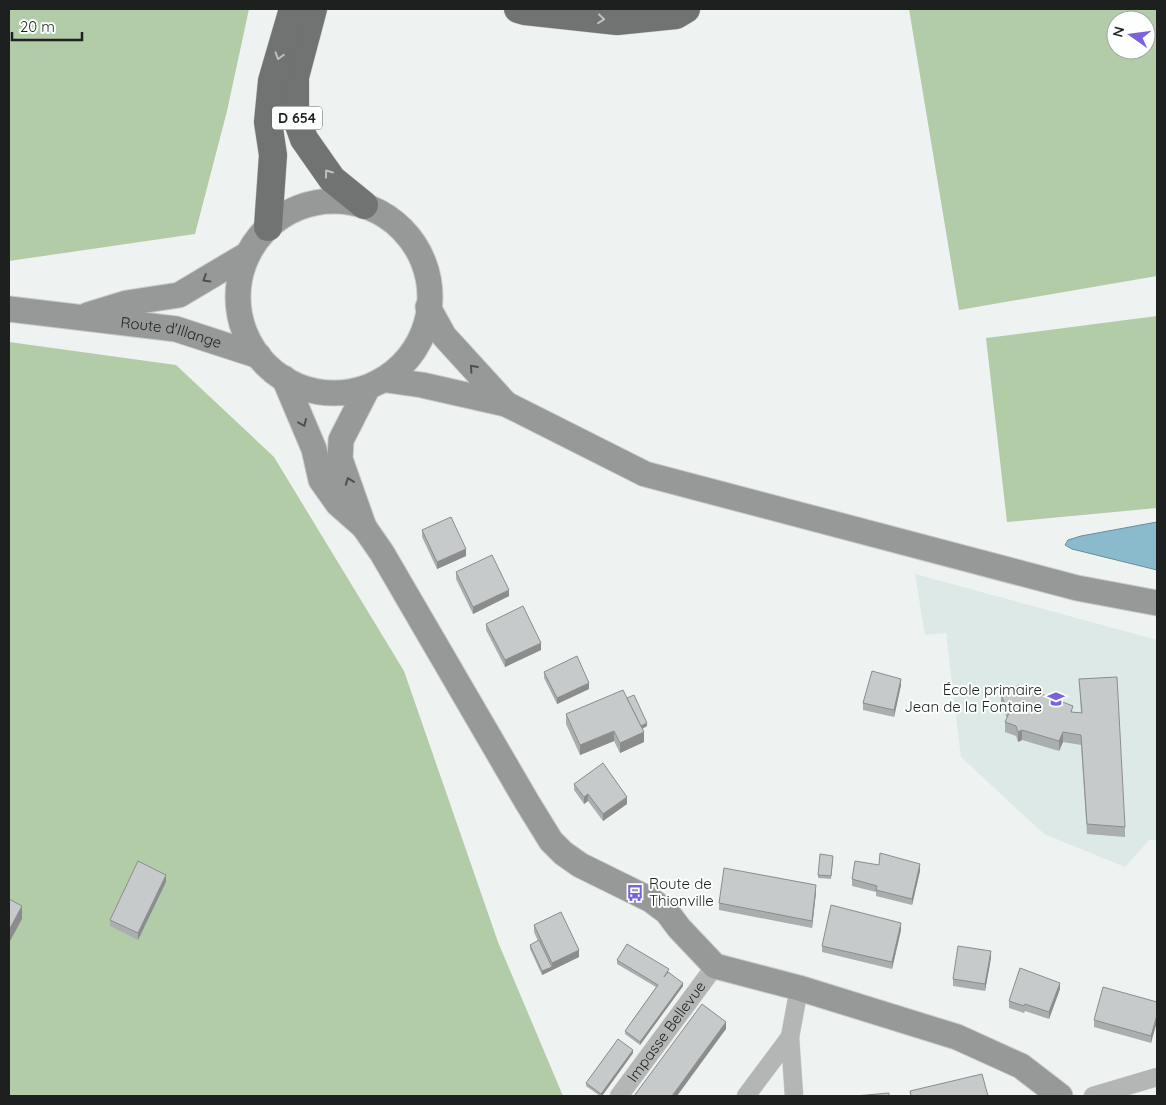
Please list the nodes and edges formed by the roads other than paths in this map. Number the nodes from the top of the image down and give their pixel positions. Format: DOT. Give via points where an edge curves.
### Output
graph roads {
  1 [pos="293,9"];
  2 [pos="313,9"];
  3 [pos="333,9"];
  4 [pos="518,9"];
  5 [pos="686,9"];
  6 [pos="305,36"];
  7 [pos="364,205"];
  8 [pos="268,227"];
  9 [pos="248,254"];
  10 [pos="428,307"];
  11 [pos="9,309"];
  12 [pos="81,317"];
  13 [pos="259,356"];
  14 [pos="284,378"];
  15 [pos="377,384"];
  16 [pos="506,404"];
  17 [pos="364,527"];
  18 [pos="1077,588"];
  19 [pos="1157,604"];
  20 [pos="1157,622"];
  21 [pos="715,966"];
  22 [pos="799,988"];
  23 [pos="790,1037"];
  24 [pos="1157,1077"];
  25 [pos="619,1096"];
  26 [pos="746,1096"];
  27 [pos="794,1096"];
  28 [pos="1060,1096"];
  29 [pos="1093,1096"];
  1 -- 8 [label="highway, D 654, one-way" via="272,80 268,122 274,155"];
  2 -- 6 [label="highway, D 654"];
  3 -- 6 [label="highway"];
  4 -- 5 [label="highway, one-way" via="617,21 676,15"];
  7 -- 6 [label="highway, D 654, one-way" via="332,179 304,139 295,114 295,77"];
  7 -- 8 [label="main road" via="331,200 304,205"];
  7 -- 10 [label="main road" via="384,214 409,235 424,260 430,290"];
  8 -- 9 [label="main road"];
  9 -- 12 [label="main road, Route d'Illange, one-way" via="179,295 127,303"];
  9 -- 13 [label="main road" via="239,287 238,312 249,343"];
  10 -- 15 [label="main road" via="424,331 407,359"];
  16 -- 10 [label="main road, one-way" via="444,336"];
  11 -- 12 [label="main road, Route d'Illange"];
  12 -- 13 [label="main road, Route d'Illange" via="176,329"];
  13 -- 14 [label="main road"];
  14 -- 15 [label="main road" via="299,386 326,392"];
  14 -- 17 [label="main road, one-way" via="314,449 321,480 338,504"];
  15 -- 16 [label="main road" via="422,385"];
  17 -- 15 [label="main road, one-way" via="340,459 341,440"];
  16 -- 18 [label="main road" via="645,474"];
  17 -- 21 [label="main road" via="552,841 580,865 651,900 667,912"];
  18 -- 19 [label="main road"];
  18 -- 20 [label="main road"];
  21 -- 22 [label="main road"];
  21 -- 25 [label="street, Impasse Bellevue"];
  22 -- 23 [label="street"];
  22 -- 28 [label="main road" via="957,1037 1021,1066"];
  23 -- 26 [label="street"];
  23 -- 27 [label="street"];
  24 -- 29 [label="street"];
}
